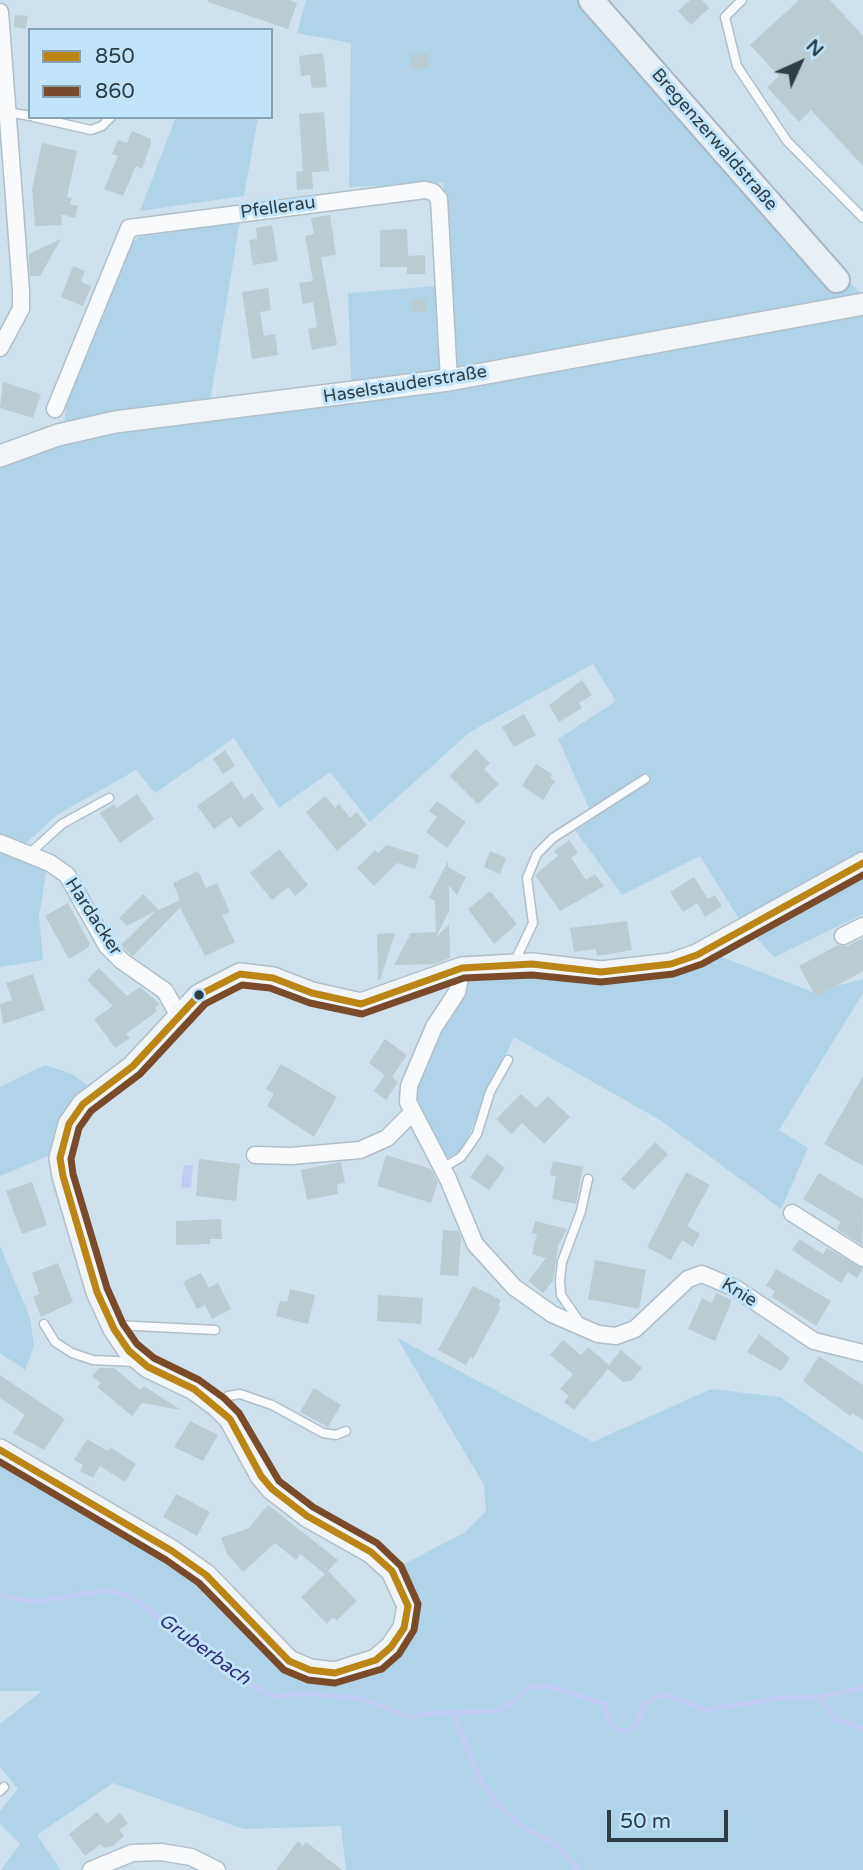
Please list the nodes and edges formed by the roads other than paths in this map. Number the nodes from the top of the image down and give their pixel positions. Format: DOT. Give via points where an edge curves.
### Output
graph roads {
  1 [pos="591,0"];
  2 [pos="742,0"];
  3 [pos="0,12"];
  4 [pos="8,112"];
  5 [pos="28,116"];
  6 [pos="41,119"];
  7 [pos="109,119"];
  8 [pos="863,218"];
  9 [pos="837,280"];
  10 [pos="863,304"];
  11 [pos="0,348"];
  12 [pos="449,380"];
  13 [pos="55,409"];
  14 [pos="0,456"];
  15 [pos="645,779"];
  16 [pos="109,798"];
  17 [pos="0,843"];
  18 [pos="29,854"];
  19 [pos="863,863"];
  20 [pos="863,926"];
  21 [pos="843,936"];
  22 [pos="513,964"];
  23 [pos="462,968"];
  24 [pos="179,1016"];
  25 [pos="508,1060"];
  26 [pos="412,1113"];
  27 [pos="254,1154"];
  28 [pos="443,1168"];
  29 [pos="588,1180"];
  30 [pos="792,1213"];
  31 [pos="863,1258"];
  32 [pos="44,1324"];
  33 [pos="112,1325"];
  34 [pos="585,1329"];
  35 [pos="215,1330"];
  36 [pos="863,1353"];
  37 [pos="142,1362"];
  38 [pos="218,1406"];
  39 [pos="346,1431"];
  40 [pos="0,1450"];
  41 [pos="91,1870"];
  42 [pos="217,1870"];
  1 -- 9 [label="main road, Bregenzerwaldstraße"];
  2 -- 8 [label="lane" via="725,17 737,66 787,141"];
  3 -- 4 [label="street"];
  4 -- 5 [label="lane"];
  4 -- 11 [label="street" via="21,309"];
  6 -- 7 [label="lane" via="91,130"];
  10 -- 12 [label="street, Haselstauderstraße"];
  12 -- 13 [label="street, Pfellerau" via="439,199 425,190 130,228"];
  12 -- 14 [label="street, Haselstauderstraße" via="115,422 58,435"];
  15 -- 22 [label="lane" via="553,838 537,854 527,878 533,923"];
  16 -- 18 [label="lane" via="62,824"];
  17 -- 18 [label="street, Hardacker"];
  18 -- 24 [label="street, Hardacker" via="67,874 107,946 165,991"];
  19 -- 22 [label="street" via="697,956 671,964 601,972"];
  20 -- 21 [label="street"];
  22 -- 23 [label="street"];
  23 -- 24 [label="street" via="361,1004 273,978 240,974 199,995"];
  23 -- 26 [label="street, Knie" via="457,992 434,1027 409,1086"];
  24 -- 33 [label="street" via="133,1066 83,1104 69,1124 60,1158 97,1292"];
  25 -- 28 [label="lane" via="490,1092 477,1133 461,1157"];
  26 -- 27 [label="street" via="387,1138 360,1150"];
  26 -- 28 [label="street, Knie"];
  28 -- 34 [label="street, Knie" via="475,1244 490,1264 552,1314"];
  29 -- 34 [label="lane" via="560,1280 561,1295"];
  30 -- 31 [label="street"];
  32 -- 37 [label="lane" via="55,1342 72,1353 93,1360"];
  33 -- 35 [label="lane"];
  33 -- 37 [label="street"];
  34 -- 36 [label="street, Knie" via="616,1336 635,1329 688,1279 702,1274 735,1287 814,1341"];
  37 -- 38 [label="street"];
  38 -- 39 [label="lane" via="228,1396 240,1394 272,1405 323,1433"];
  38 -- 40 [label="street" via="272,1489 307,1516 371,1552 392,1571 408,1606 398,1637 376,1660 335,1673 310,1671 289,1661 206,1574"];
  41 -- 42 [label="street" via="132,1853 160,1852 191,1857"];
}
